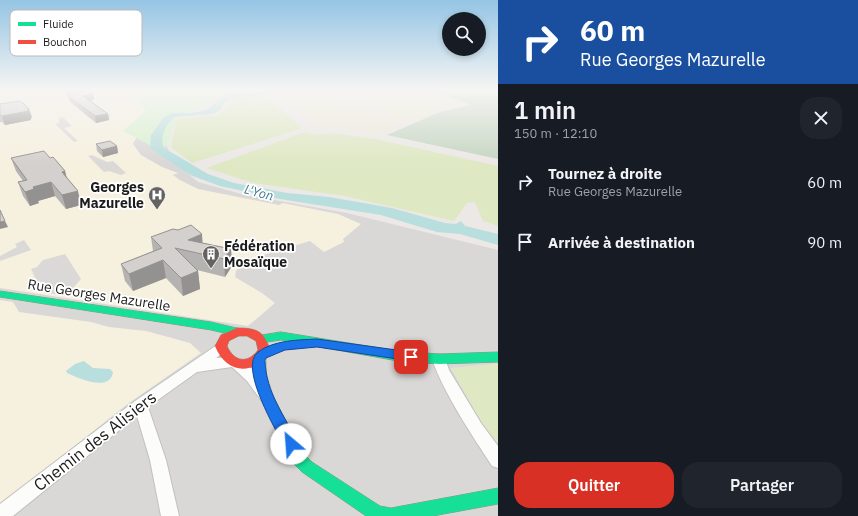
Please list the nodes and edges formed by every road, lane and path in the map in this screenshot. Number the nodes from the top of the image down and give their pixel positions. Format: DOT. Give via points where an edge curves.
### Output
graph roads {
  1 [pos="0,294"];
  2 [pos="195,324"];
  3 [pos="237,332"];
  4 [pos="261,339"];
  5 [pos="317,343"];
  6 [pos="221,345"];
  7 [pos="260,357"];
  8 [pos="498,357"];
  9 [pos="439,359"];
  10 [pos="234,363"];
  11 [pos="192,370"];
  12 [pos="266,396"];
  13 [pos="140,405"];
  14 [pos="498,460"];
  15 [pos="498,496"];
  16 [pos="0,515"];
  17 [pos="170,516"];
  1 -- 2 [label="main road, Rue Georges Mazurelle"];
  2 -- 3 [label="main road, Rue Georges Mazurelle"];
  2 -- 6 [label="main road, Rue Georges Mazurelle" via="213,332"];
  3 -- 4 [label="main road" via="249,332"];
  3 -- 6 [label="main road" via="231,334"];
  4 -- 5 [label="main road" via="281,336"];
  4 -- 7 [label="main road" via="264,350"];
  5 -- 7 [label="main road" via="280,347"];
  5 -- 9 [label="main road" via="398,356"];
  6 -- 10 [label="main road" via="225,358"];
  6 -- 11 [label="street, Chemin des Alisiers"];
  7 -- 10 [label="main road" via="248,364"];
  7 -- 12 [label="street" via="259,375"];
  8 -- 9 [label="main road"];
  9 -- 14 [label="street" via="443,371 476,428"];
  10 -- 11 [label="street, Chemin des Alisiers" via="212,364"];
  10 -- 12 [label="street" via="252,377"];
  11 -- 13 [label="street, Chemin des Alisiers"];
  12 -- 15 [label="main road" via="297,456 307,467 377,514 391,516"];
  13 -- 16 [label="street, Chemin des Alisiers"];
  13 -- 17 [label="street" via="162,473"];
}
